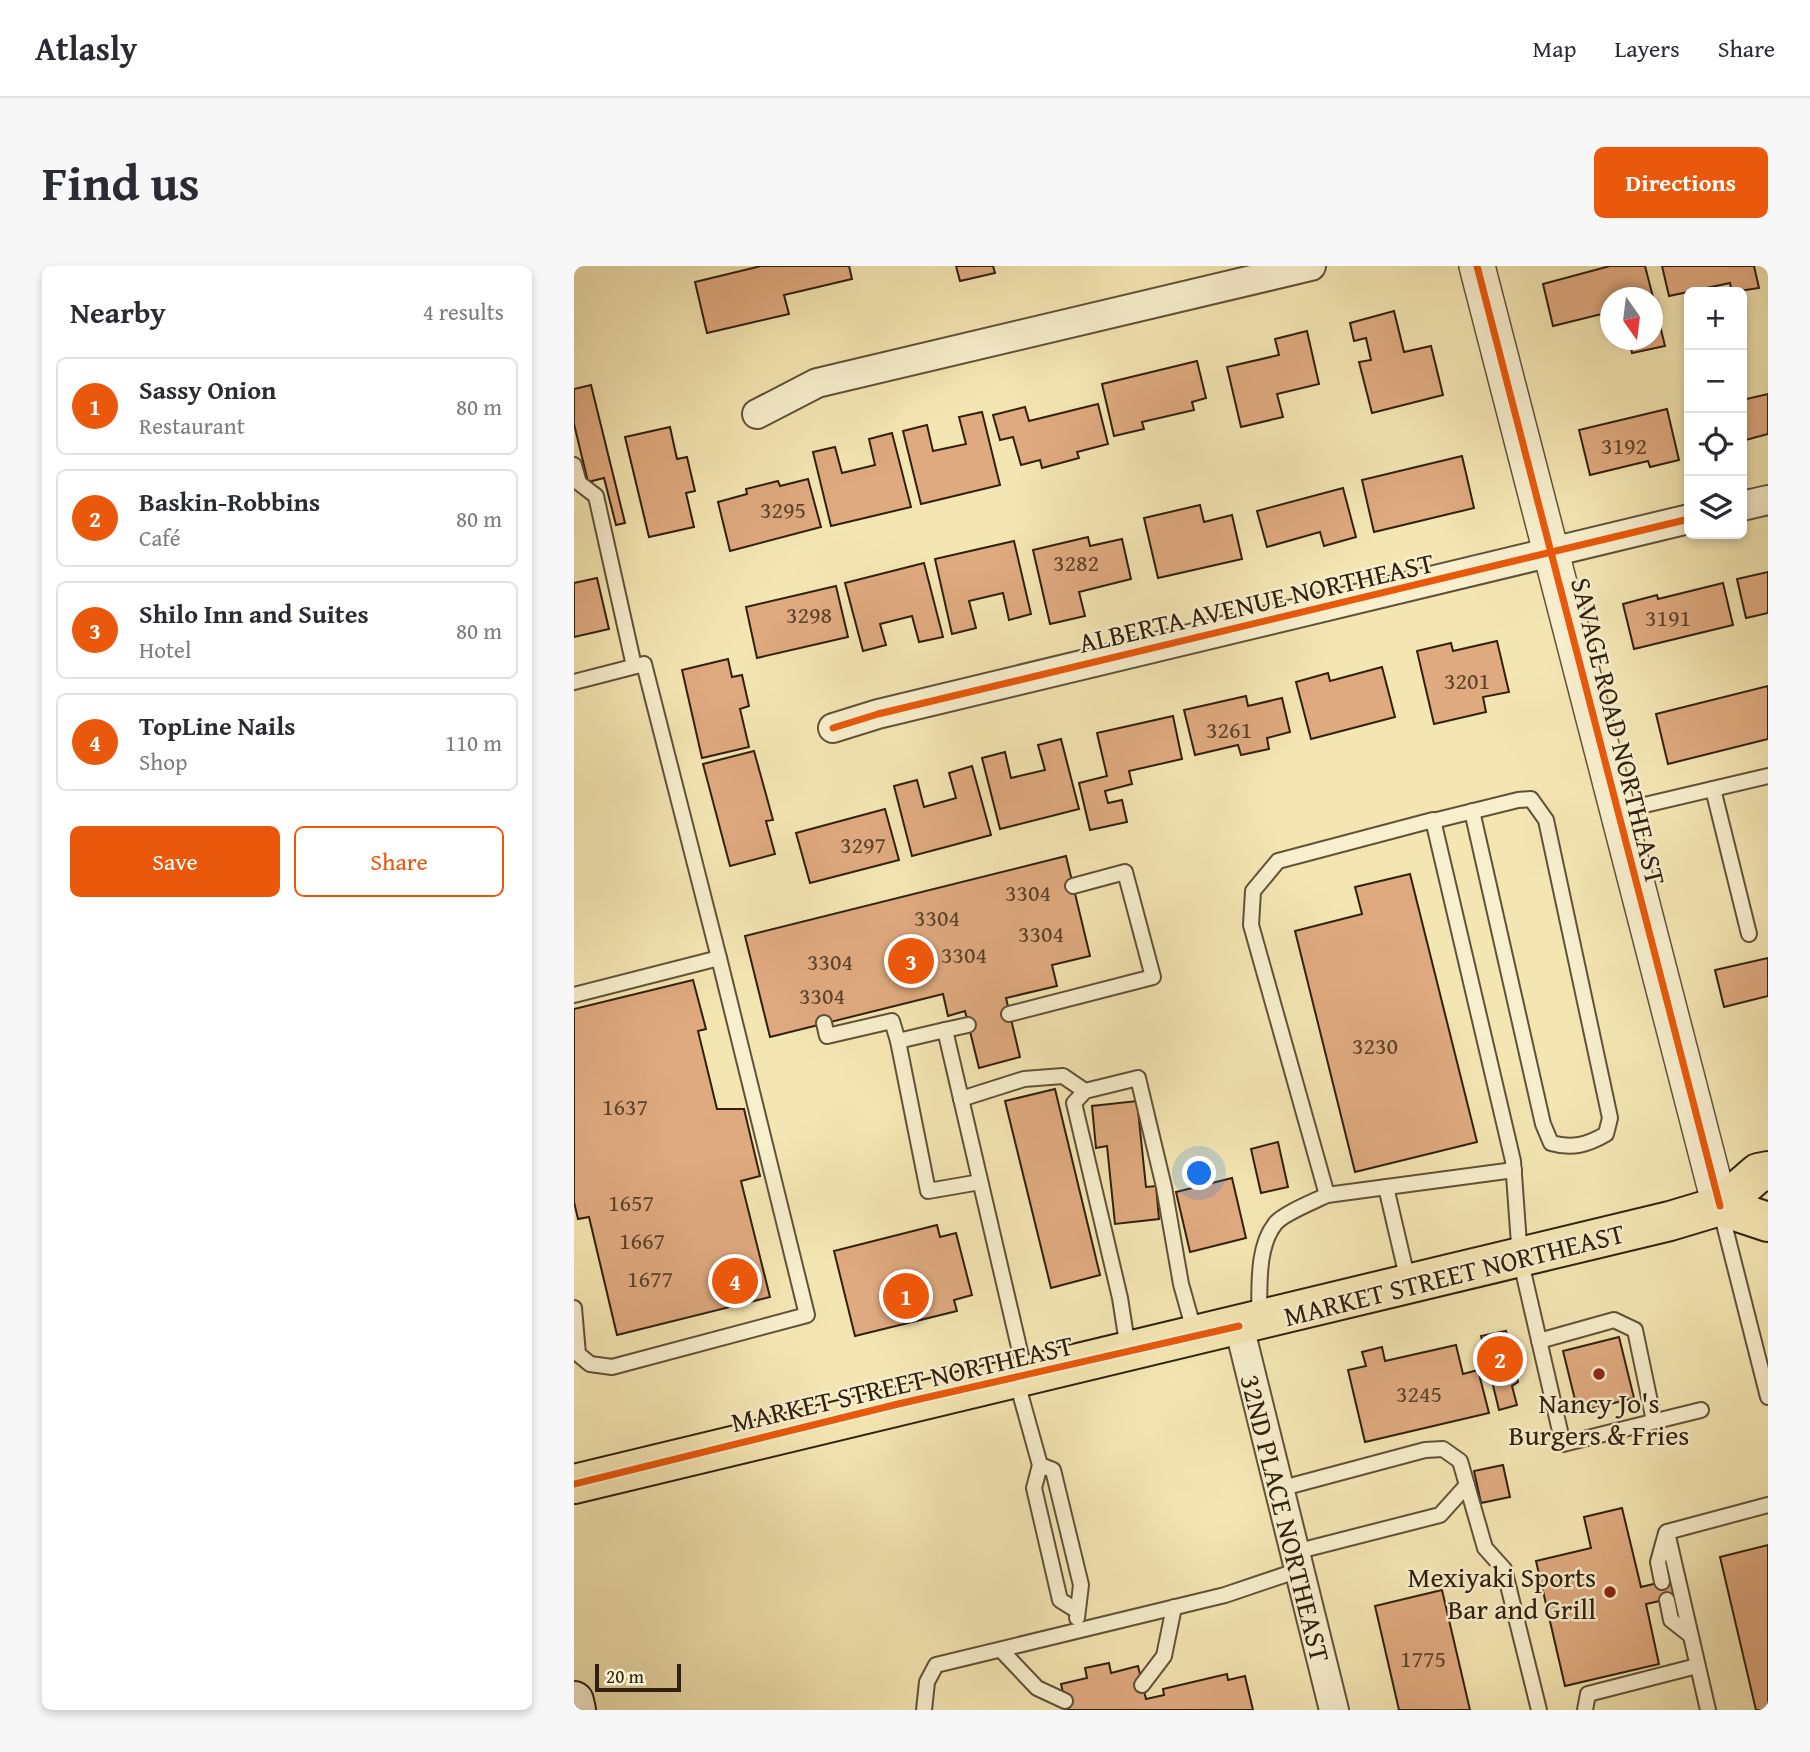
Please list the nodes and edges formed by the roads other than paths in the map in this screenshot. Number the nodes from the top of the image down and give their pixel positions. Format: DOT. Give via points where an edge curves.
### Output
graph roads {
  1 [pos="1311,266"];
  2 [pos="1476,266"];
  3 [pos="757,414"];
  4 [pos="574,465"];
  5 [pos="1768,500"];
  6 [pos="1747,505"];
  7 [pos="1684,520"];
  8 [pos="1552,554"];
  9 [pos="634,666"];
  10 [pos="574,682"];
  11 [pos="833,728"];
  12 [pos="1768,776"];
  13 [pos="1713,789"];
  14 [pos="1472,811"];
  15 [pos="1618,811"];
  16 [pos="1433,821"];
  17 [pos="1073,886"];
  18 [pos="1749,934"];
  19 [pos="719,958"];
  20 [pos="574,995"];
  21 [pos="1009,1014"];
  22 [pos="824,1023"];
  23 [pos="968,1025"];
  24 [pos="945,1030"];
  25 [pos="898,1041"];
  26 [pos="1086,1091"];
  27 [pos="961,1100"];
  28 [pos="1514,1170"];
  29 [pos="1768,1171"];
  30 [pos="980,1182"];
  31 [pos="1386,1187"];
  32 [pos="1327,1195"];
  33 [pos="1720,1206"];
  34 [pos="1768,1222"];
  35 [pos="1520,1258"];
  36 [pos="1409,1284"];
  37 [pos="574,1308"];
  38 [pos="1249,1323"];
  39 [pos="1196,1336"];
  40 [pos="1539,1341"];
  41 [pos="1128,1352"];
  42 [pos="1021,1376"];
  43 [pos="1768,1397"];
  44 [pos="1702,1410"];
  45 [pos="1654,1421"];
  46 [pos="1040,1465"];
  47 [pos="574,1484"];
  48 [pos="1467,1485"];
  49 [pos="1279,1489"];
  50 [pos="1768,1505"];
  51 [pos="1667,1531"];
  52 [pos="1297,1561"];
  53 [pos="1662,1582"];
  54 [pos="1667,1600"];
  55 [pos="1174,1607"];
  56 [pos="1076,1610"];
  57 [pos="1079,1629"];
  58 [pos="1690,1635"];
  59 [pos="1001,1650"];
  60 [pos="1697,1666"];
  61 [pos="1142,1685"];
  62 [pos="574,1700"];
  63 [pos="1065,1700"];
  64 [pos="576,1710"];
  65 [pos="924,1710"];
  66 [pos="1334,1710"];
  67 [pos="1539,1710"];
  68 [pos="1585,1710"];
  69 [pos="1708,1710"];
  1 -- 3 [label="street" via="817,383"];
  2 -- 8 [label="street, SAVAGE ROAD NORTHEAST"];
  4 -- 9 [label="lane" via="579,483 596,496"];
  5 -- 6 [label="street"];
  7 -- 8 [label="street, ALBERTA AVENUE NORTHEAST"];
  8 -- 11 [label="street, ALBERTA AVENUE NORTHEAST"];
  8 -- 15 [label="street, SAVAGE ROAD NORTHEAST"];
  9 -- 10 [label="lane"];
  9 -- 19 [label="lane" via="644,664"];
  12 -- 13 [label="lane"];
  13 -- 15 [label="lane"];
  13 -- 18 [label="lane"];
  14 -- 14 [label="lane" via="1531,799 1546,820 1610,1118 1606,1134 1590,1143 1568,1148 1550,1143 1543,1124"];
  14 -- 16 [label="lane"];
  15 -- 33 [label="street, SAVAGE ROAD NORTHEAST"];
  16 -- 28 [label="lane"];
  16 -- 32 [label="lane" via="1278,861 1253,891 1251,925"];
  17 -- 21 [label="lane" via="1125,872 1153,977"];
  19 -- 20 [label="lane"];
  19 -- 37 [label="lane" via="807,1315 612,1367 590,1364 578,1354"];
  22 -- 25 [label="lane" via="827,1036 892,1021"];
  23 -- 24 [label="lane"];
  24 -- 25 [label="lane"];
  24 -- 27 [label="lane"];
  25 -- 30 [label="lane" via="928,1191"];
  26 -- 27 [label="lane" via="1063,1076 1024,1079"];
  26 -- 39 [label="lane" via="1138,1078"];
  26 -- 41 [label="lane" via="1074,1103 1120,1298"];
  27 -- 30 [label="lane"];
  28 -- 31 [label="lane"];
  28 -- 35 [label="lane"];
  29 -- 33 [label="main road, MARKET STREET NORTHEAST" via="1758,1173"];
  30 -- 42 [label="lane"];
  31 -- 32 [label="lane"];
  31 -- 36 [label="lane"];
  32 -- 38 [label="lane" via="1275,1222"];
  33 -- 34 [label="main road"];
  33 -- 35 [label="main road, MARKET STREET NORTHEAST"];
  33 -- 43 [label="lane"];
  35 -- 36 [label="main road, MARKET STREET NORTHEAST"];
  35 -- 40 [label="lane"];
  36 -- 38 [label="main road, MARKET STREET NORTHEAST"];
  38 -- 39 [label="main road, MARKET STREET NORTHEAST"];
  38 -- 49 [label="street, 32ND PLACE NORTHEAST"];
  39 -- 41 [label="main road, MARKET STREET NORTHEAST"];
  40 -- 45 [label="lane" via="1614,1320 1635,1330"];
  40 -- 45 [label="lane" via="1563,1444"];
  41 -- 42 [label="main road, MARKET STREET NORTHEAST"];
  42 -- 46 [label="lane"];
  42 -- 47 [label="main road, MARKET STREET NORTHEAST"];
  44 -- 45 [label="lane"];
  46 -- 56 [label="lane" via="1034,1488 1060,1600"];
  46 -- 56 [label="lane" via="1053,1470 1082,1585"];
  48 -- 49 [label="lane" via="1460,1461 1443,1449"];
  48 -- 52 [label="lane" via="1440,1515"];
  48 -- 67 [label="lane" via="1485,1548 1504,1569"];
  49 -- 52 [label="street, 32ND PLACE NORTHEAST"];
  50 -- 51 [label="lane"];
  51 -- 53 [label="lane" via="1658,1562"];
  51 -- 58 [label="lane"];
  52 -- 55 [label="lane" via="1225,1595"];
  52 -- 66 [label="street, 32ND PLACE NORTHEAST"];
  54 -- 58 [label="lane" via="1671,1619"];
  55 -- 57 [label="lane"];
  55 -- 61 [label="lane" via="1164,1657"];
  56 -- 57 [label="lane"];
  57 -- 59 [label="lane"];
  58 -- 60 [label="lane"];
  59 -- 63 [label="lane" via="1037,1688"];
  59 -- 65 [label="lane" via="936,1665 927,1682"];
  60 -- 68 [label="lane" via="1588,1694"];
  60 -- 69 [label="lane"];
  62 -- 64 [label="main road"];
}
